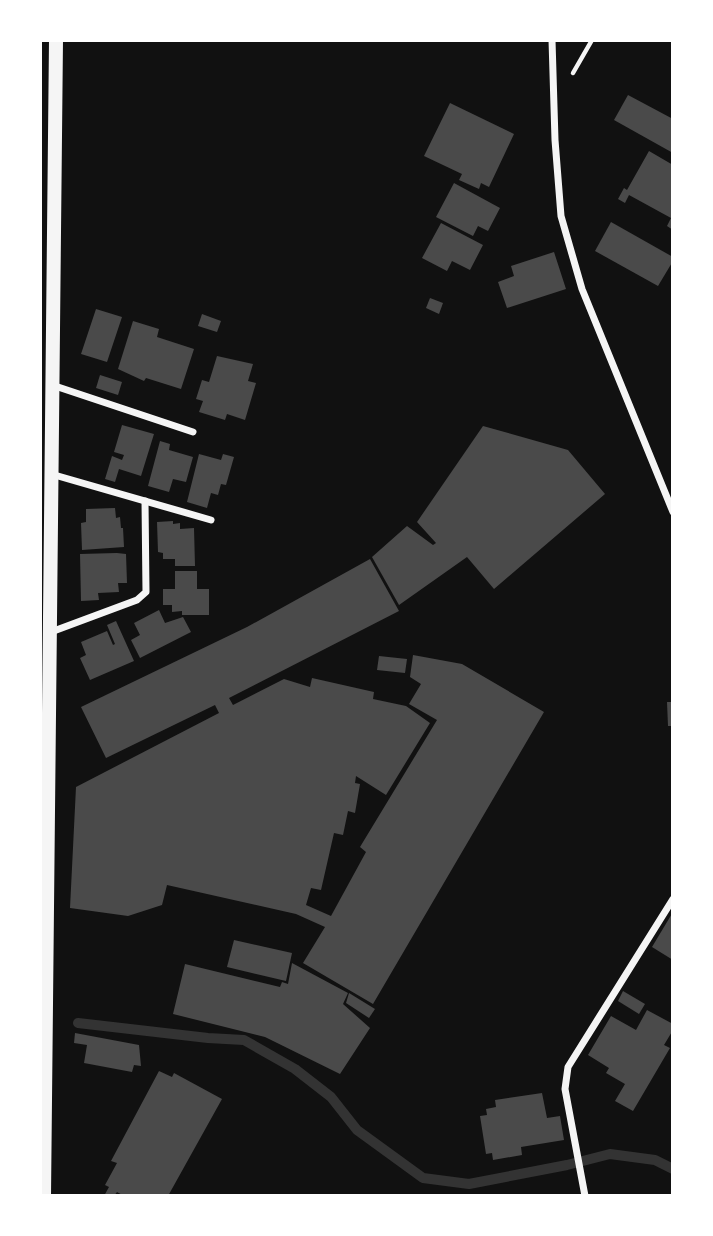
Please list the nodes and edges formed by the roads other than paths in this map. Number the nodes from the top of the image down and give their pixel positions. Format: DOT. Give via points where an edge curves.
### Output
graph roads {
  1 [pos="56,40"];
  2 [pos="552,40"];
  3 [pos="51,385"];
  4 [pos="193,432"];
  5 [pos="51,474"];
  6 [pos="145,500"];
  7 [pos="673,512"];
  8 [pos="211,520"];
  9 [pos="49,632"];
  10 [pos="673,899"];
  11 [pos="44,1196"];
  12 [pos="585,1196"];
  1 -- 3 [label="main road"];
  2 -- 7 [label="street" via="561,216 582,289"];
  3 -- 4 [label="street"];
  3 -- 5 [label="main road"];
  5 -- 6 [label="street"];
  5 -- 9 [label="main road"];
  6 -- 8 [label="street"];
  6 -- 9 [label="street" via="146,592 136,600"];
  9 -- 11 [label="main road"];
  10 -- 12 [label="street" via="568,1067 565,1089"];
}
